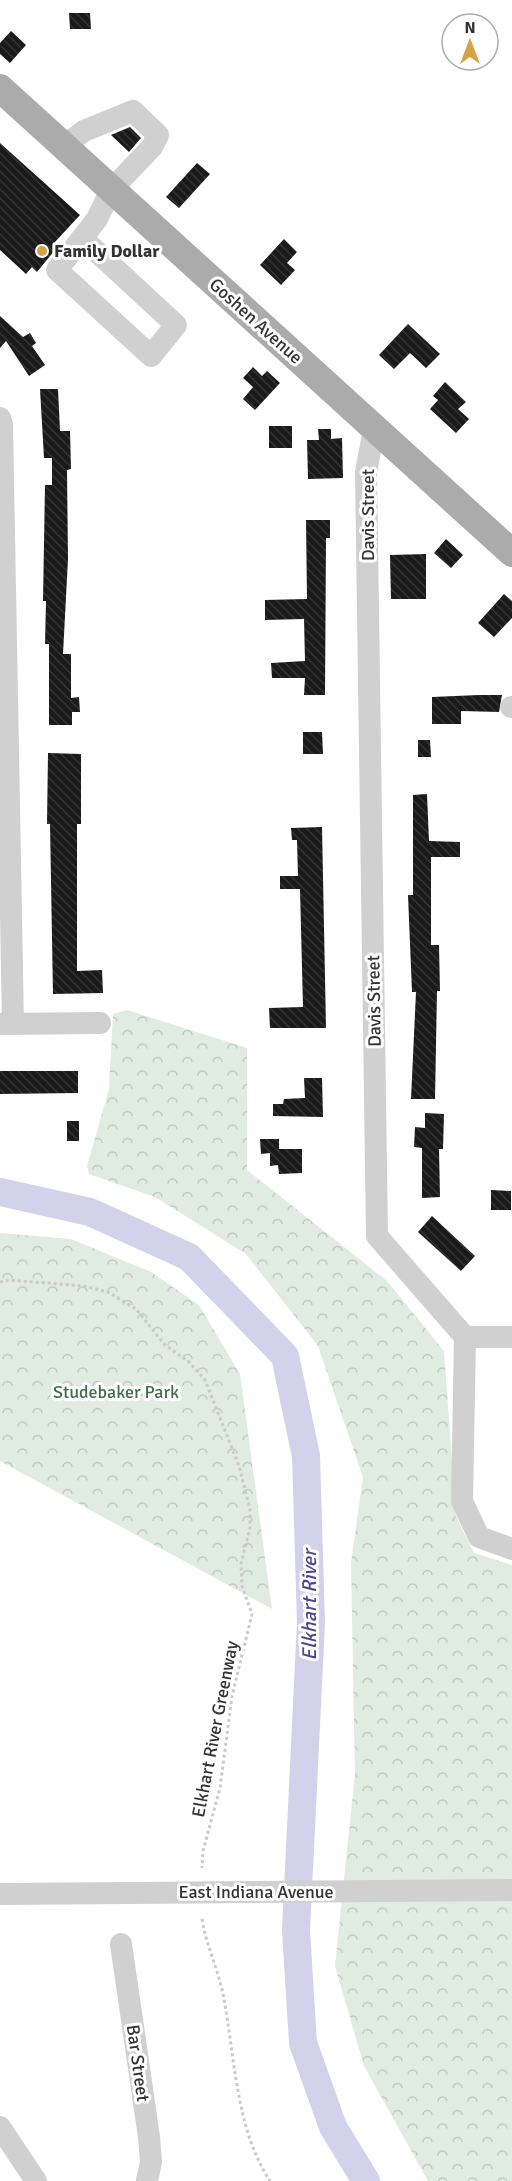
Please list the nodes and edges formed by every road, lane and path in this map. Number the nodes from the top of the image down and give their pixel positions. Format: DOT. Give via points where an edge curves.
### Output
graph roads {
  1 [pos="0,88"];
  2 [pos="64,146"];
  3 [pos="111,190"];
  4 [pos="82,238"];
  5 [pos="0,418"];
  6 [pos="374,429"];
  7 [pos="512,553"];
  8 [pos="5,887"];
  9 [pos="100,1023"];
  10 [pos="7,1024"];
  11 [pos="0,1282"];
  12 [pos="465,1337"];
  13 [pos="512,1337"];
  14 [pos="512,1549"];
  15 [pos="202,1868"];
  16 [pos="512,1890"];
  17 [pos="0,1894"];
  18 [pos="202,1919"];
  19 [pos="121,1944"];
  20 [pos="0,2127"];
  21 [pos="36,2181"];
  22 [pos="147,2181"];
  23 [pos="270,2181"];
  1 -- 2 [label="main road, Goshen Avenue"];
  2 -- 3 [label="main road, Goshen Avenue"];
  2 -- 3 [label="street" via="84,130 132,111 158,135 152,147"];
  3 -- 4 [label="street" via="97,219"];
  3 -- 6 [label="main road, Goshen Avenue"];
  4 -- 4 [label="street" via="57,270 150,356 176,325"];
  5 -- 8 [label="street"];
  6 -- 7 [label="main road, Goshen Avenue"];
  6 -- 12 [label="street, Davis Street" via="366,472 377,1236"];
  8 -- 10 [label="street"];
  9 -- 10 [label="street"];
  11 -- 15 [label="path, Elkhart River Greenway" via="84,1286 108,1292 136,1309 165,1344 205,1380 239,1466 250,1509 250,1528 241,1564 252,1614 232,1696 220,1788"];
  12 -- 13 [label="street"];
  12 -- 14 [label="street" via="462,1501 479,1537"];
  16 -- 17 [label="street, East Indiana Avenue"];
  18 -- 23 [label="path" via="222,1991 248,2128"];
  19 -- 22 [label="street, Bar Street" via="149,2137 151,2162"];
  20 -- 21 [label="street"];
}
